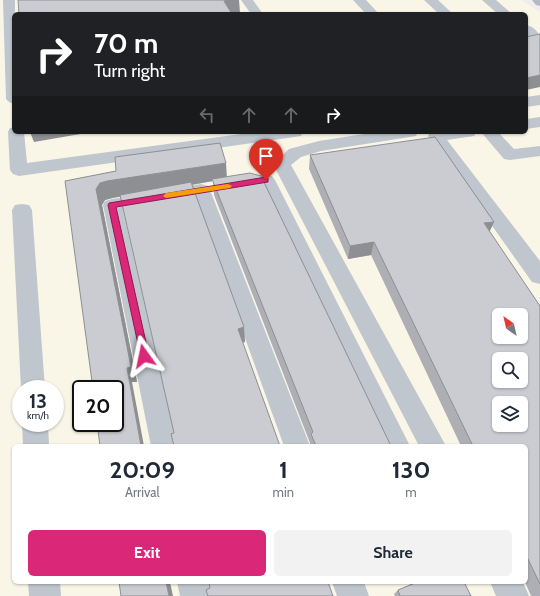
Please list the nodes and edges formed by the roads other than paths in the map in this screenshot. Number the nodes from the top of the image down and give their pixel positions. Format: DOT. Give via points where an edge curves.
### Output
graph roads {
  1 [pos="9,0"];
  2 [pos="247,0"];
  3 [pos="359,0"];
  4 [pos="430,0"];
  5 [pos="488,0"];
  6 [pos="256,12"];
  7 [pos="371,12"];
  8 [pos="445,12"];
  9 [pos="503,12"];
  10 [pos="12,59"];
  11 [pos="540,100"];
  12 [pos="528,102"];
  13 [pos="540,122"];
  14 [pos="528,124"];
  15 [pos="16,134"];
  16 [pos="271,134"];
  17 [pos="397,134"];
  18 [pos="432,134"];
  19 [pos="491,134"];
  20 [pos="540,151"];
  21 [pos="201,190"];
  22 [pos="22,210"];
  23 [pos="537,267"];
  24 [pos="31,380"];
  25 [pos="35,432"];
  26 [pos="36,444"];
  27 [pos="164,444"];
  28 [pos="296,444"];
  29 [pos="396,444"];
  30 [pos="432,444"];
  31 [pos="44,584"];
  32 [pos="193,584"];
  33 [pos="349,584"];
  34 [pos="507,584"];
  35 [pos="45,596"];
  36 [pos="196,596"];
  37 [pos="353,596"];
  38 [pos="513,596"];
  1 -- 10 [label="lane"];
  2 -- 6 [label="lane"];
  3 -- 7 [label="lane"];
  4 -- 8 [label="lane"];
  5 -- 9 [label="lane"];
  11 -- 12 [label="lane"];
  13 -- 14 [label="lane"];
  15 -- 16 [label="lane" via="19,170"];
  17 -- 30 [label="lane" via="319,146 295,153 282,164"];
  18 -- 23 [label="lane"];
  19 -- 20 [label="lane" via="510,155"];
  21 -- 27 [label="lane" via="112,205"];
  21 -- 28 [label="lane"];
  21 -- 29 [label="lane" via="266,180"];
  22 -- 24 [label="lane"];
  25 -- 26 [label="lane"];
  31 -- 35 [label="lane"];
  32 -- 36 [label="lane"];
  33 -- 37 [label="lane"];
  34 -- 38 [label="lane"];
}
